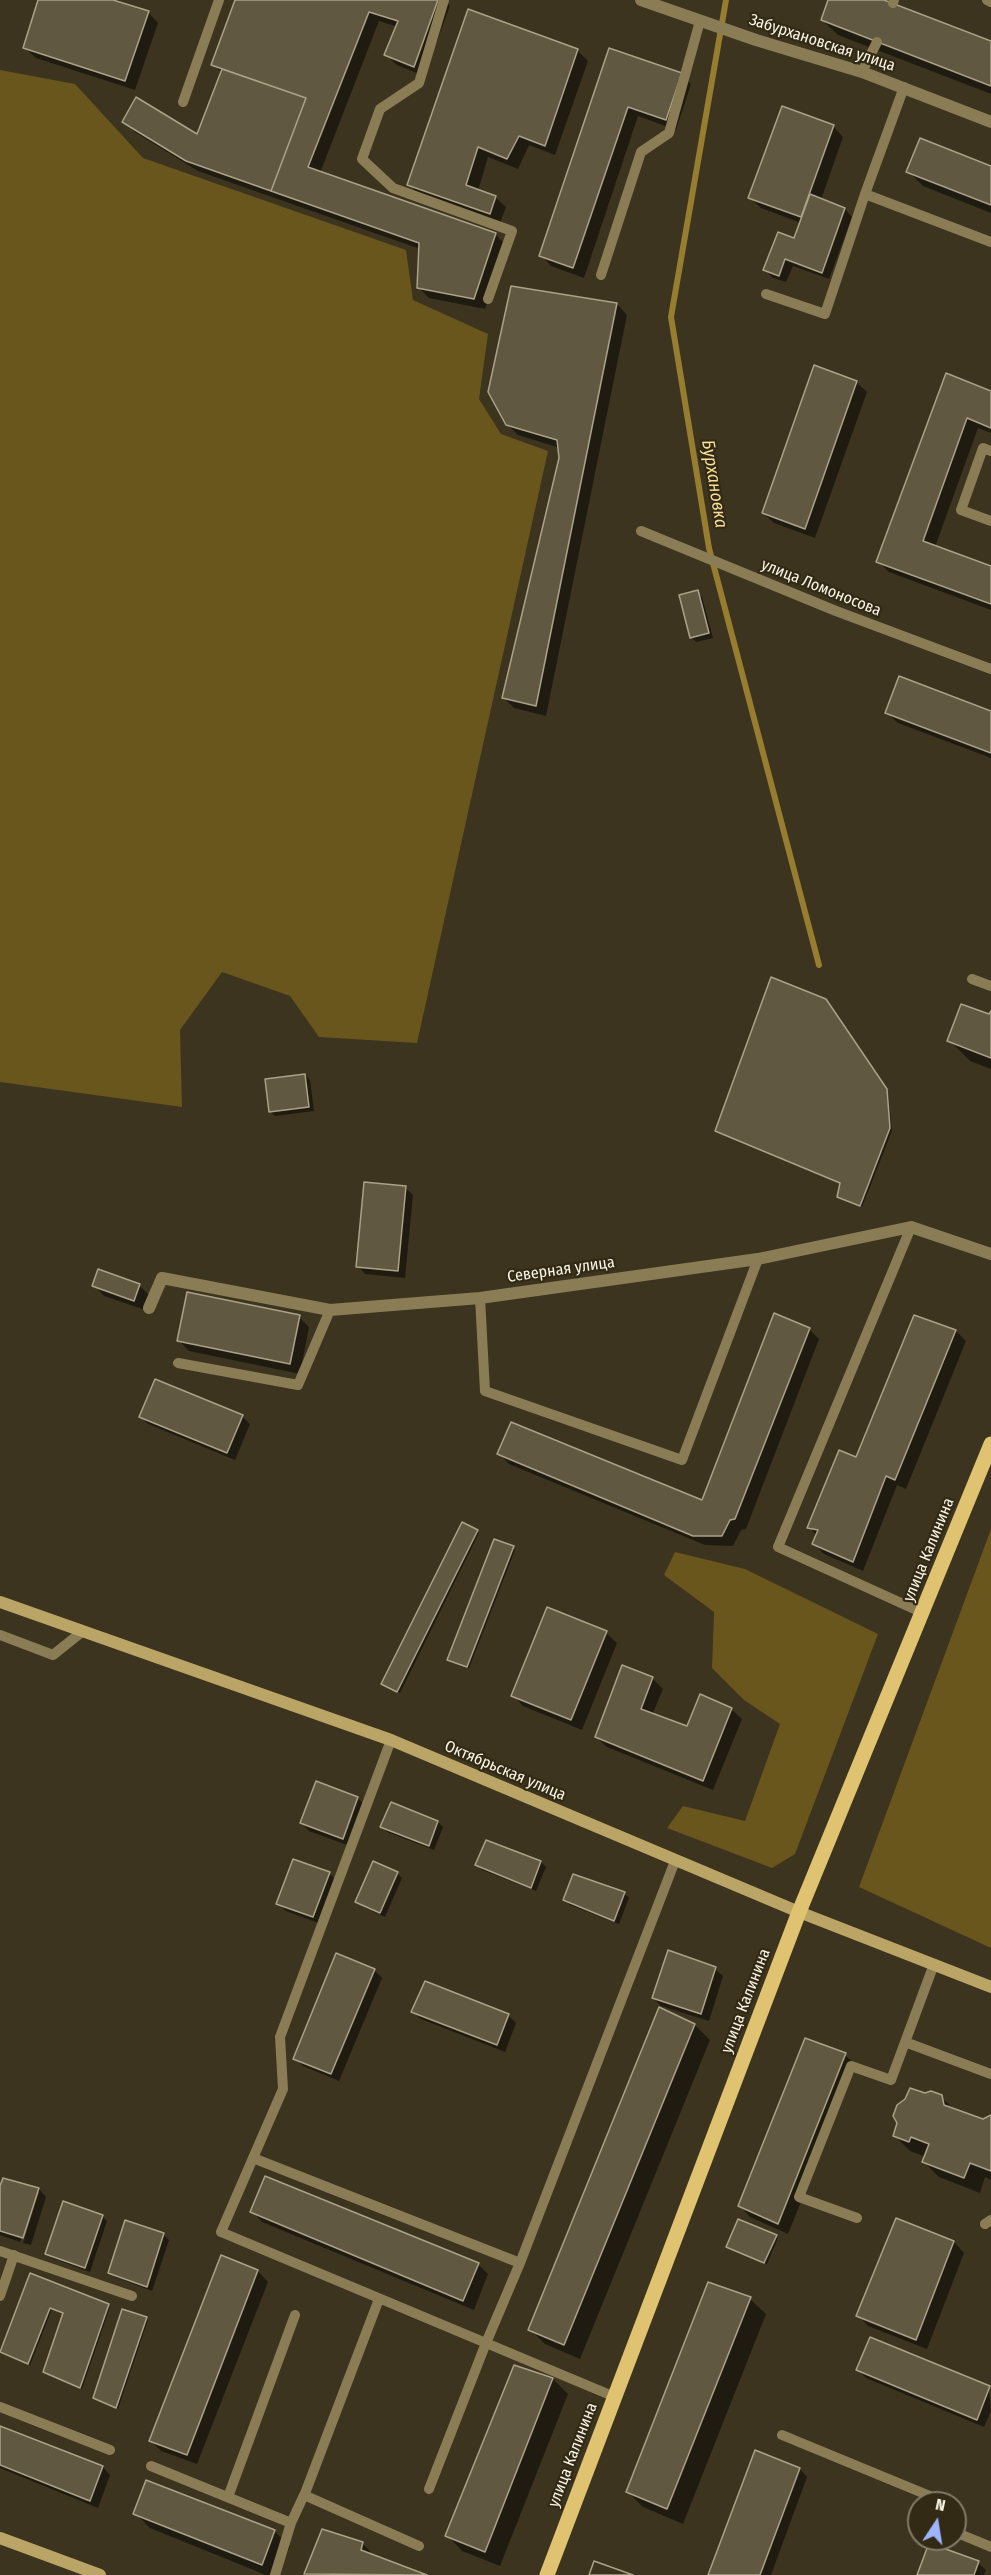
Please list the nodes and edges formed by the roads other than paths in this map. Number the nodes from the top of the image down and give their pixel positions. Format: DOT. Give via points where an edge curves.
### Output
graph roads {
  1 [pos="219,0"];
  2 [pos="444,0"];
  3 [pos="641,0"];
  4 [pos="987,0"];
  5 [pos="991,2"];
  6 [pos="704,22"];
  7 [pos="877,42"];
  8 [pos="862,72"];
  9 [pos="904,87"];
  10 [pos="183,102"];
  11 [pos="991,122"];
  12 [pos="865,194"];
  13 [pos="991,242"];
  14 [pos="601,275"];
  15 [pos="766,294"];
  16 [pos="488,299"];
  17 [pos="991,451"];
  18 [pos="991,521"];
  19 [pos="641,531"];
  20 [pos="991,669"];
  21 [pos="972,979"];
  22 [pos="991,986"];
  23 [pos="911,1227"];
  24 [pos="991,1254"];
  25 [pos="758,1259"];
  26 [pos="480,1298"];
  27 [pos="149,1308"];
  28 [pos="330,1310"];
  29 [pos="178,1364"];
  30 [pos="991,1444"];
  31 [pos="0,1602"];
  32 [pos="923,1613"];
  33 [pos="82,1631"];
  34 [pos="0,1635"];
  35 [pos="391,1740"];
  36 [pos="675,1861"];
  37 [pos="799,1912"];
  38 [pos="934,1964"];
  39 [pos="991,1987"];
  40 [pos="905,2042"];
  41 [pos="991,2074"];
  42 [pos="253,2158"];
  43 [pos="857,2218"];
  44 [pos="0,2251"];
  45 [pos="14,2255"];
  46 [pos="519,2264"];
  47 [pos="0,2296"];
  48 [pos="132,2296"];
  49 [pos="379,2299"];
  50 [pos="295,2315"];
  51 [pos="486,2343"];
  52 [pos="615,2397"];
  53 [pos="0,2408"];
  54 [pos="782,2435"];
  55 [pos="110,2450"];
  56 [pos="151,2466"];
  57 [pos="429,2489"];
  58 [pos="918,2491"];
  59 [pos="304,2496"];
  60 [pos="228,2497"];
  61 [pos="291,2523"];
  62 [pos="967,2537"];
  63 [pos="0,2538"];
  64 [pos="419,2546"];
  65 [pos="991,2547"];
  66 [pos="100,2575"];
  67 [pos="275,2575"];
  68 [pos="547,2575"];
  1 -- 10 [label="lane"];
  2 -- 16 [label="lane" via="419,83 380,109 362,159 393,188 512,231"];
  3 -- 6 [label="street, Забурхановская улица"];
  4 -- 5 [label="lane"];
  6 -- 8 [label="street, Забурхановская улица"];
  6 -- 14 [label="lane" via="669,133 641,152"];
  7 -- 8 [label="lane"];
  8 -- 9 [label="street, Забурхановская улица"];
  9 -- 11 [label="street, Забурхановская улица"];
  9 -- 12 [label="lane"];
  12 -- 13 [label="lane"];
  12 -- 15 [label="lane" via="825,314"];
  17 -- 18 [label="lane" via="983,448 961,510"];
  19 -- 20 [label="lane, улица Ломоносова"];
  21 -- 22 [label="lane"];
  23 -- 24 [label="street"];
  23 -- 25 [label="street, Северная улица"];
  23 -- 32 [label="lane" via="778,1547"];
  25 -- 26 [label="street, Северная улица"];
  25 -- 26 [label="lane" via="682,1460 485,1391"];
  26 -- 28 [label="street, Северная улица"];
  27 -- 28 [label="street, Северная улица" via="162,1278"];
  28 -- 29 [label="lane" via="298,1385"];
  30 -- 32 [label="main road, улица Калинина"];
  31 -- 33 [label="main road, Октябрьская улица"];
  32 -- 37 [label="main road, улица Калинина"];
  33 -- 34 [label="lane" via="53,1655"];
  33 -- 35 [label="main road, Октябрьская улица"];
  35 -- 36 [label="main road, Октябрьская улица"];
  35 -- 42 [label="lane" via="280,2037 283,2089"];
  36 -- 37 [label="main road, Октябрьская улица"];
  36 -- 46 [label="lane"];
  37 -- 38 [label="main road, Октябрьская улица"];
  37 -- 52 [label="main road, улица Калинина"];
  38 -- 39 [label="main road, Октябрьская улица"];
  38 -- 40 [label="lane"];
  40 -- 41 [label="lane"];
  40 -- 43 [label="lane" via="891,2080 851,2066 799,2198"];
  42 -- 46 [label="lane"];
  42 -- 49 [label="lane" via="220,2232"];
  44 -- 45 [label="lane"];
  45 -- 47 [label="lane"];
  45 -- 48 [label="lane"];
  46 -- 51 [label="lane"];
  49 -- 51 [label="lane"];
  49 -- 59 [label="lane"];
  50 -- 60 [label="lane"];
  51 -- 52 [label="lane"];
  51 -- 57 [label="lane"];
  52 -- 68 [label="main road, улица Калинина"];
  53 -- 55 [label="lane"];
  54 -- 58 [label="lane"];
  56 -- 60 [label="lane"];
  59 -- 61 [label="lane"];
  59 -- 64 [label="lane"];
  60 -- 61 [label="lane"];
  61 -- 67 [label="lane"];
  62 -- 65 [label="lane"];
  63 -- 66 [label="main road"];
}
